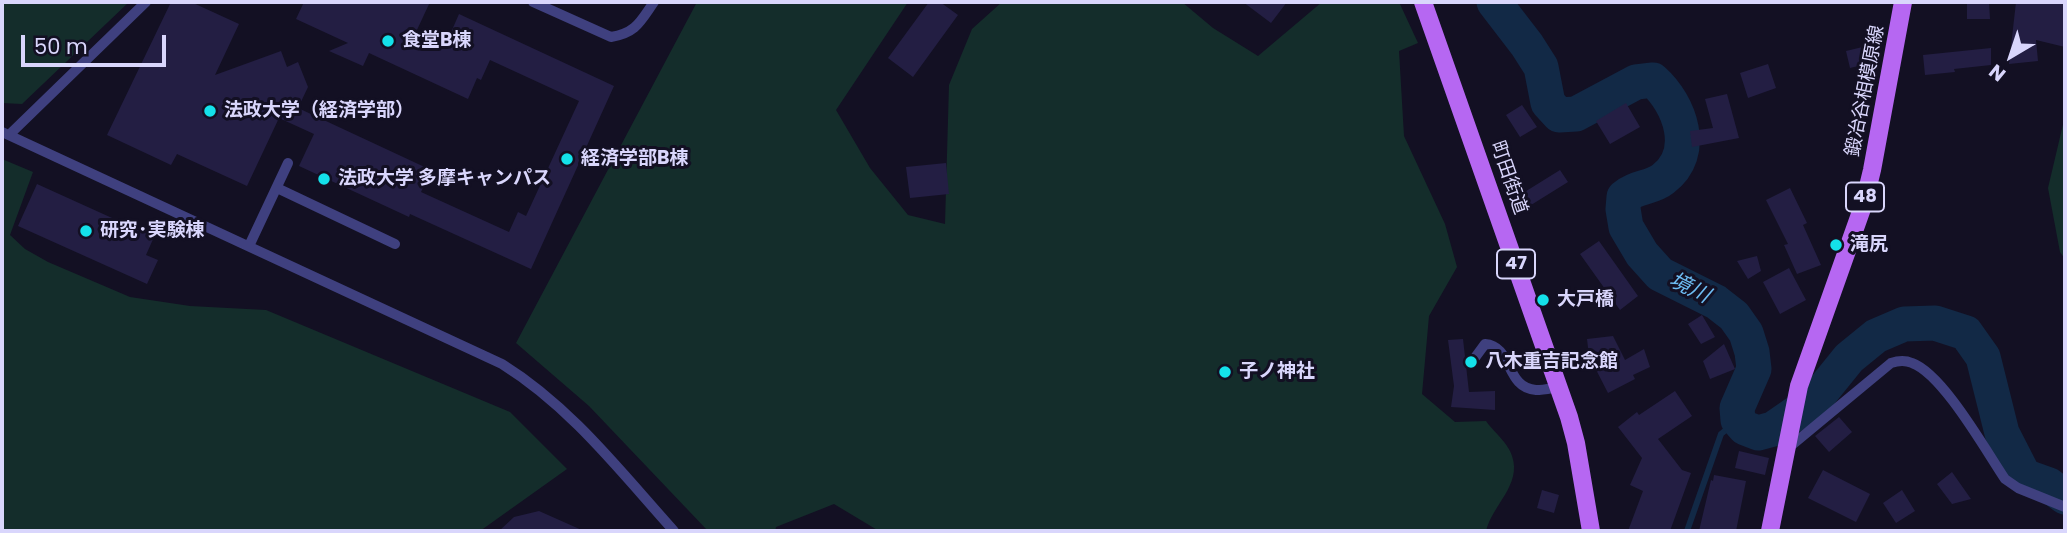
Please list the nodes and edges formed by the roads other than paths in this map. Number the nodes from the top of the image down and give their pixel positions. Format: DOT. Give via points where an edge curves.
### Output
graph roads {
  1 [pos="146,2"];
  2 [pos="533,2"];
  3 [pos="654,2"];
  4 [pos="1423,2"];
  5 [pos="1903,2"];
  6 [pos="5,134"];
  7 [pos="288,163"];
  8 [pos="276,188"];
  9 [pos="395,244"];
  10 [pos="249,246"];
  11 [pos="1474,359"];
  12 [pos="1559,387"];
  13 [pos="1785,452"];
  14 [pos="2065,507"];
  15 [pos="674,531"];
  16 [pos="1591,531"];
  17 [pos="1770,531"];
  1 -- 6 [label="lane"];
  2 -- 3 [label="lane" via="611,37 634,30"];
  4 -- 12 [label="main road, 町田街道 / 47"];
  5 -- 13 [label="main road, 鍛冶谷相模原線 / 48" via="1864,203 1799,386"];
  6 -- 10 [label="lane"];
  7 -- 8 [label="lane"];
  8 -- 9 [label="lane"];
  8 -- 10 [label="lane"];
  10 -- 15 [label="lane" via="530,381 574,419"];
  11 -- 12 [label="lane" via="1485,344 1497,346 1512,376 1523,385 1535,390"];
  12 -- 16 [label="main road, 町田街道 / 47" via="1576,443"];
  13 -- 14 [label="lane" via="1891,363 1913,363 1953,402 2005,479"];
  13 -- 17 [label="main road, 48"];
}
